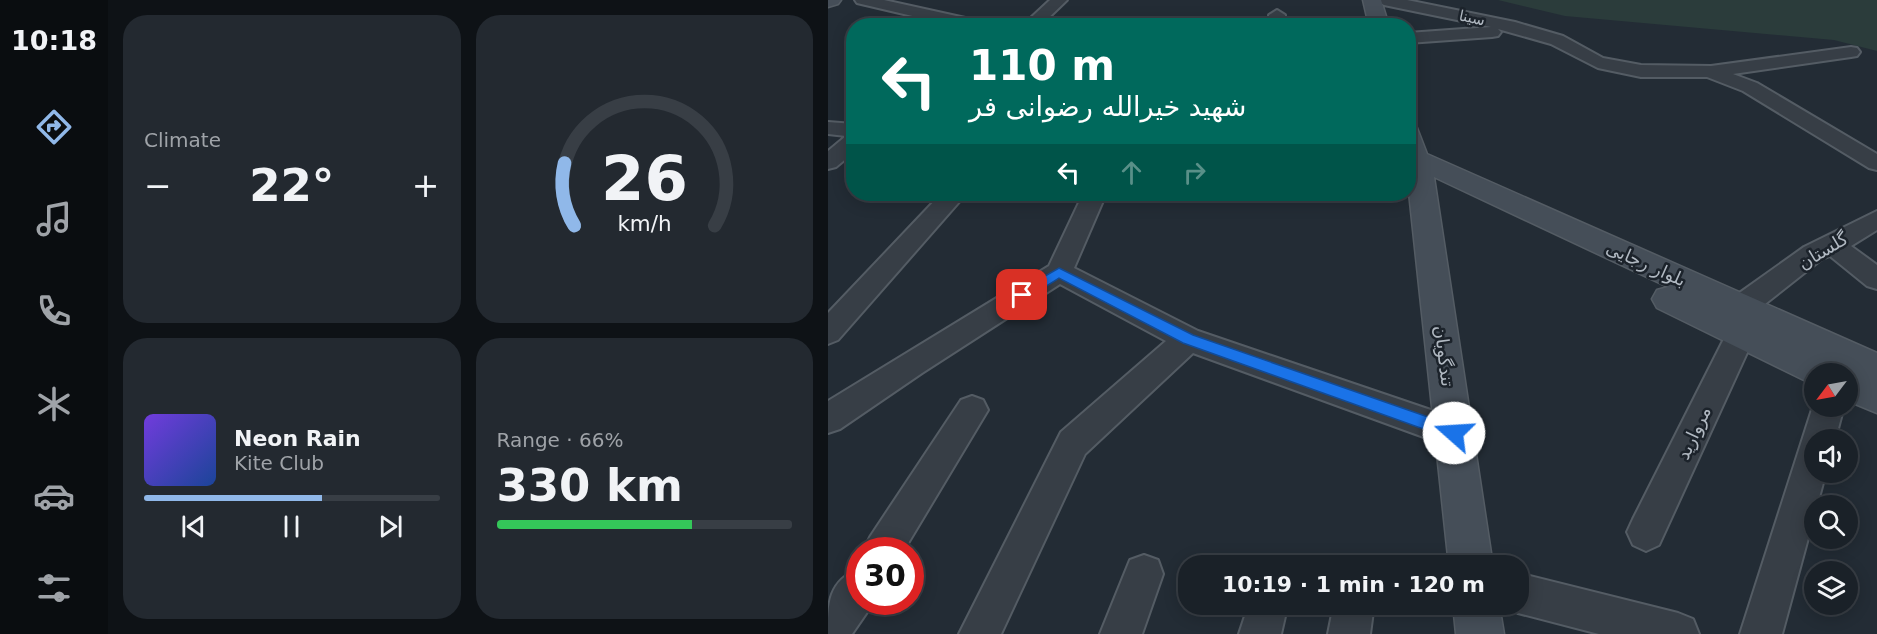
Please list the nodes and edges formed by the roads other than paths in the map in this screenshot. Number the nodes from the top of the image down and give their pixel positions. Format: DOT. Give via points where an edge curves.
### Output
graph roads {
  1 [pos="863,0"];
  2 [pos="935,0"];
  3 [pos="1059,0"];
  4 [pos="1375,1"];
  5 [pos="972,7"];
  6 [pos="915,11"];
  7 [pos="945,18"];
  8 [pos="951,18"];
  9 [pos="1039,18"];
  10 [pos="1378,18"];
  11 [pos="1524,30"];
  12 [pos="1416,37"];
  13 [pos="1851,52"];
  14 [pos="1710,71"];
  15 [pos="828,128"];
  16 [pos="846,129"];
  17 [pos="846,147"];
  18 [pos="828,162"];
  19 [pos="1877,163"];
  20 [pos="1416,164"];
  21 [pos="1416,171"];
  22 [pos="948,201"];
  23 [pos="1091,201"];
  24 [pos="1877,219"];
  25 [pos="1833,245"];
  26 [pos="1059,272"];
  27 [pos="1877,279"];
  28 [pos="1741,320"];
  29 [pos="828,332"];
  30 [pos="1188,339"];
  31 [pos="1809,363"];
  32 [pos="1877,369"];
  33 [pos="1858,388"];
  34 [pos="1877,397"];
  35 [pos="972,410"];
  36 [pos="828,419"];
  37 [pos="1454,433"];
  38 [pos="1805,483"];
  39 [pos="1646,532"];
  40 [pos="892,537"];
  41 [pos="1465,555"];
  42 [pos="1144,574"];
  43 [pos="1529,596"];
  44 [pos="846,607"];
  45 [pos="1352,615"];
  46 [pos="1475,615"];
  47 [pos="828,634"];
  48 [pos="980,634"];
  49 [pos="1120,634"];
  50 [pos="1349,634"];
  51 [pos="1479,634"];
  52 [pos="1678,634"];
  53 [pos="1761,634"];
  1 -- 6 [label="street"];
  2 -- 6 [label="street"];
  3 -- 9 [label="street"];
  4 -- 10 [label="main road"];
  4 -- 11 [label="street, سینا"];
  5 -- 8 [label="street"];
  6 -- 7 [label="street"];
  11 -- 12 [label="street"];
  11 -- 14 [label="street, سینا" via="1557,40 1598,63 1641,70"];
  13 -- 14 [label="street"];
  14 -- 19 [label="street" via="1750,87"];
  15 -- 16 [label="street"];
  17 -- 18 [label="street"];
  20 -- 28 [label="main road, بلوار رجایی"];
  21 -- 37 [label="main road, تندگویان"];
  22 -- 29 [label="street"];
  23 -- 26 [label="street"];
  24 -- 25 [label="street, گلستان"];
  25 -- 27 [label="street"];
  25 -- 28 [label="street, گلستان" via="1813,253"];
  26 -- 30 [label="street"];
  26 -- 36 [label="street"];
  28 -- 31 [label="main road, بلوار رجایی"];
  28 -- 32 [label="main road, بلوار رجایی"];
  28 -- 39 [label="street, مروارید"];
  30 -- 37 [label="street"];
  30 -- 48 [label="street" via="1073,443"];
  33 -- 34 [label="main road"];
  35 -- 40 [label="street"];
  37 -- 41 [label="main road, تندگویان"];
  38 -- 53 [label="street"];
  42 -- 49 [label="street"];
  43 -- 52 [label="street"];
  44 -- 47 [label="street"];
  45 -- 50 [label="street"];
  46 -- 51 [label="main road, تندگویان"];
}
